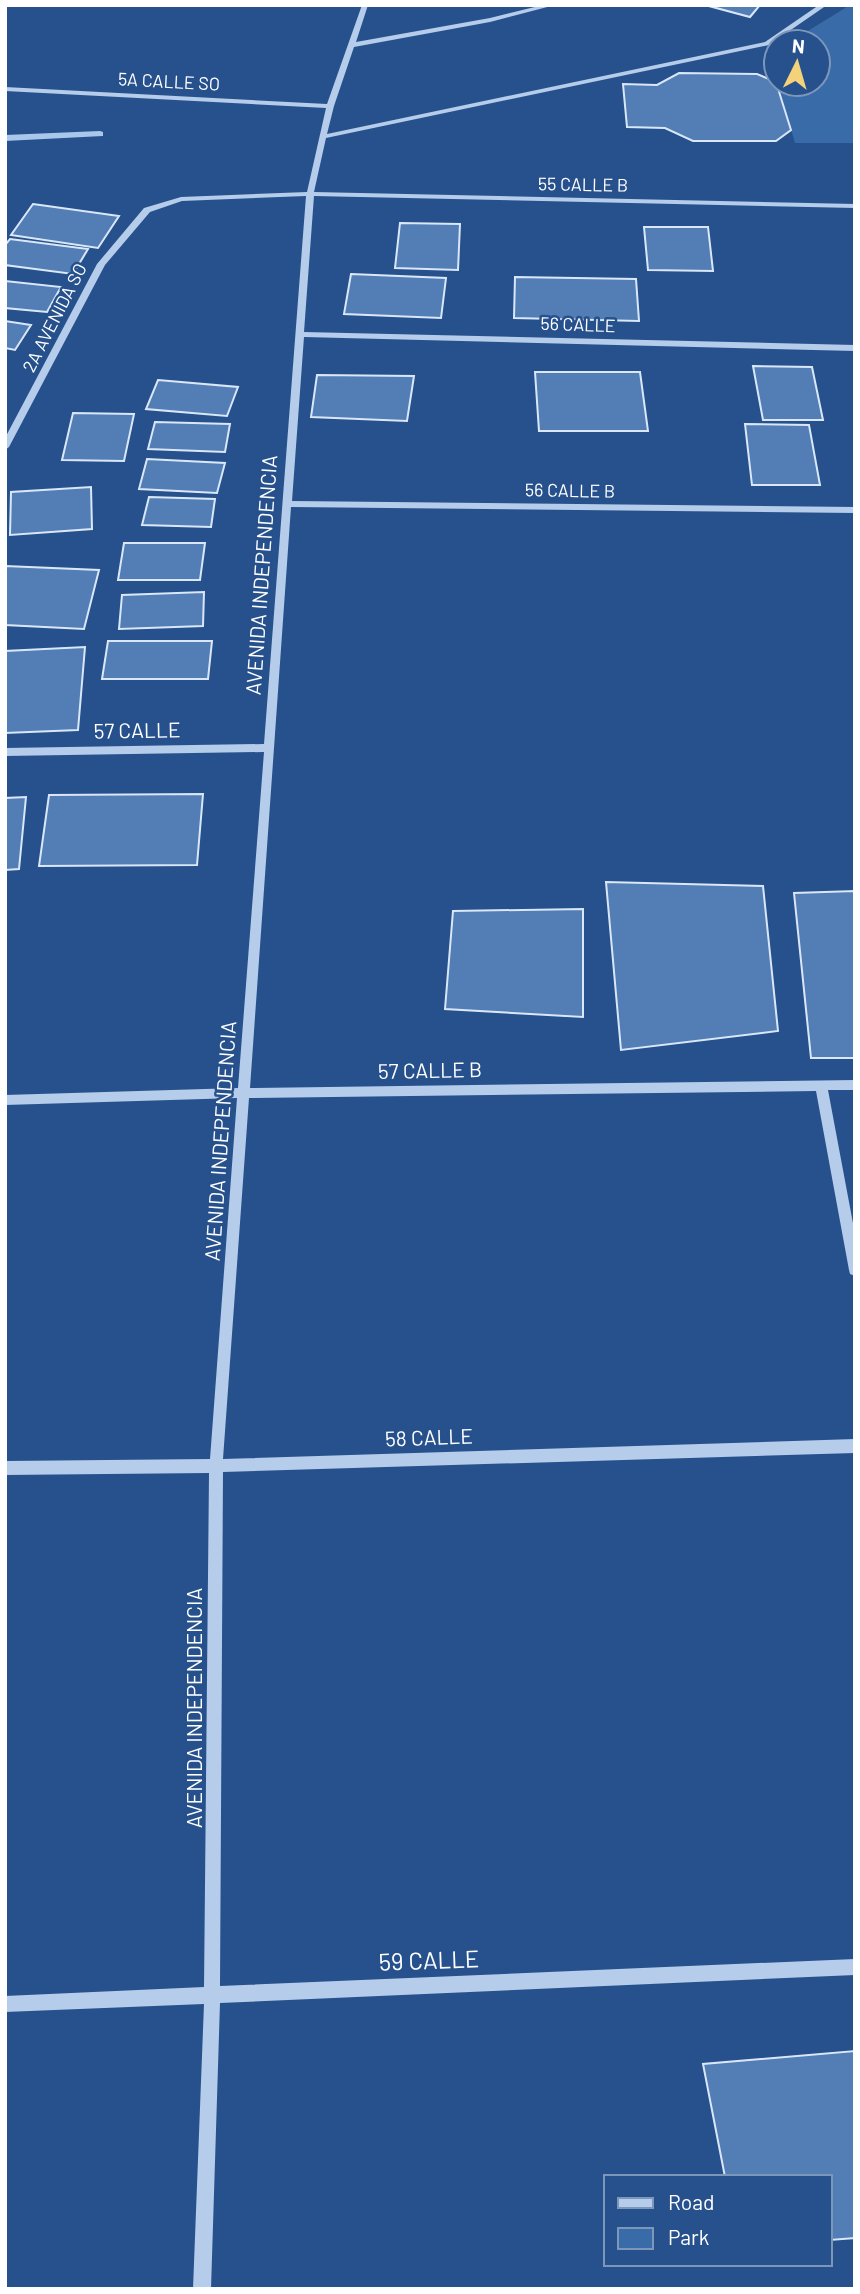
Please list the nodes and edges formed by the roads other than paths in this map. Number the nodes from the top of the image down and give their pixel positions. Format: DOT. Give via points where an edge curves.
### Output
graph roads {
  1 [pos="365,5"];
  2 [pos="552,5"];
  3 [pos="824,5"];
  4 [pos="351,45"];
  5 [pos="5,89"];
  6 [pos="330,106"];
  7 [pos="322,137"];
  8 [pos="310,194"];
  9 [pos="855,206"];
  10 [pos="301,334"];
  11 [pos="855,348"];
  12 [pos="5,447"];
  13 [pos="286,504"];
  14 [pos="855,510"];
  15 [pos="270,748"];
  16 [pos="5,752"];
  17 [pos="821,1085"];
  18 [pos="855,1085"];
  19 [pos="244,1093"];
  20 [pos="5,1100"];
  21 [pos="855,1270"];
  22 [pos="855,1446"];
  23 [pos="216,1466"];
  24 [pos="5,1468"];
  25 [pos="855,1967"];
  26 [pos="212,1995"];
  27 [pos="5,2004"];
  28 [pos="202,2289"];
  1 -- 4 [label="street, AVENIDA INDEPENDENCIA"];
  2 -- 4 [label="street"];
  3 -- 7 [label="street" via="767,44"];
  4 -- 6 [label="street, AVENIDA INDEPENDENCIA"];
  5 -- 6 [label="street, 5A CALLE SO"];
  6 -- 7 [label="street, AVENIDA INDEPENDENCIA"];
  7 -- 8 [label="street, AVENIDA INDEPENDENCIA"];
  8 -- 9 [label="street, 55 CALLE B"];
  8 -- 10 [label="street, AVENIDA INDEPENDENCIA"];
  8 -- 12 [label="street, 2A AVENIDA SO" via="181,199 147,210 101,264"];
  10 -- 11 [label="street, 56 CALLE"];
  10 -- 13 [label="street, AVENIDA INDEPENDENCIA"];
  13 -- 14 [label="street, 56 CALLE B"];
  13 -- 15 [label="street, AVENIDA INDEPENDENCIA"];
  15 -- 16 [label="street, 57 CALLE"];
  15 -- 19 [label="street, AVENIDA INDEPENDENCIA"];
  17 -- 18 [label="street, 57 CALLE B"];
  17 -- 19 [label="street, 57 CALLE B"];
  17 -- 21 [label="street"];
  19 -- 20 [label="street, 57 CALLE B"];
  19 -- 23 [label="street, AVENIDA INDEPENDENCIA"];
  22 -- 23 [label="street, 58 CALLE"];
  23 -- 24 [label="street, 58 CALLE"];
  23 -- 26 [label="street, AVENIDA INDEPENDENCIA"];
  25 -- 26 [label="street, 59 CALLE"];
  26 -- 27 [label="street, 59 CALLE"];
  26 -- 28 [label="street, AVENIDA INDEPENDENCIA"];
}
